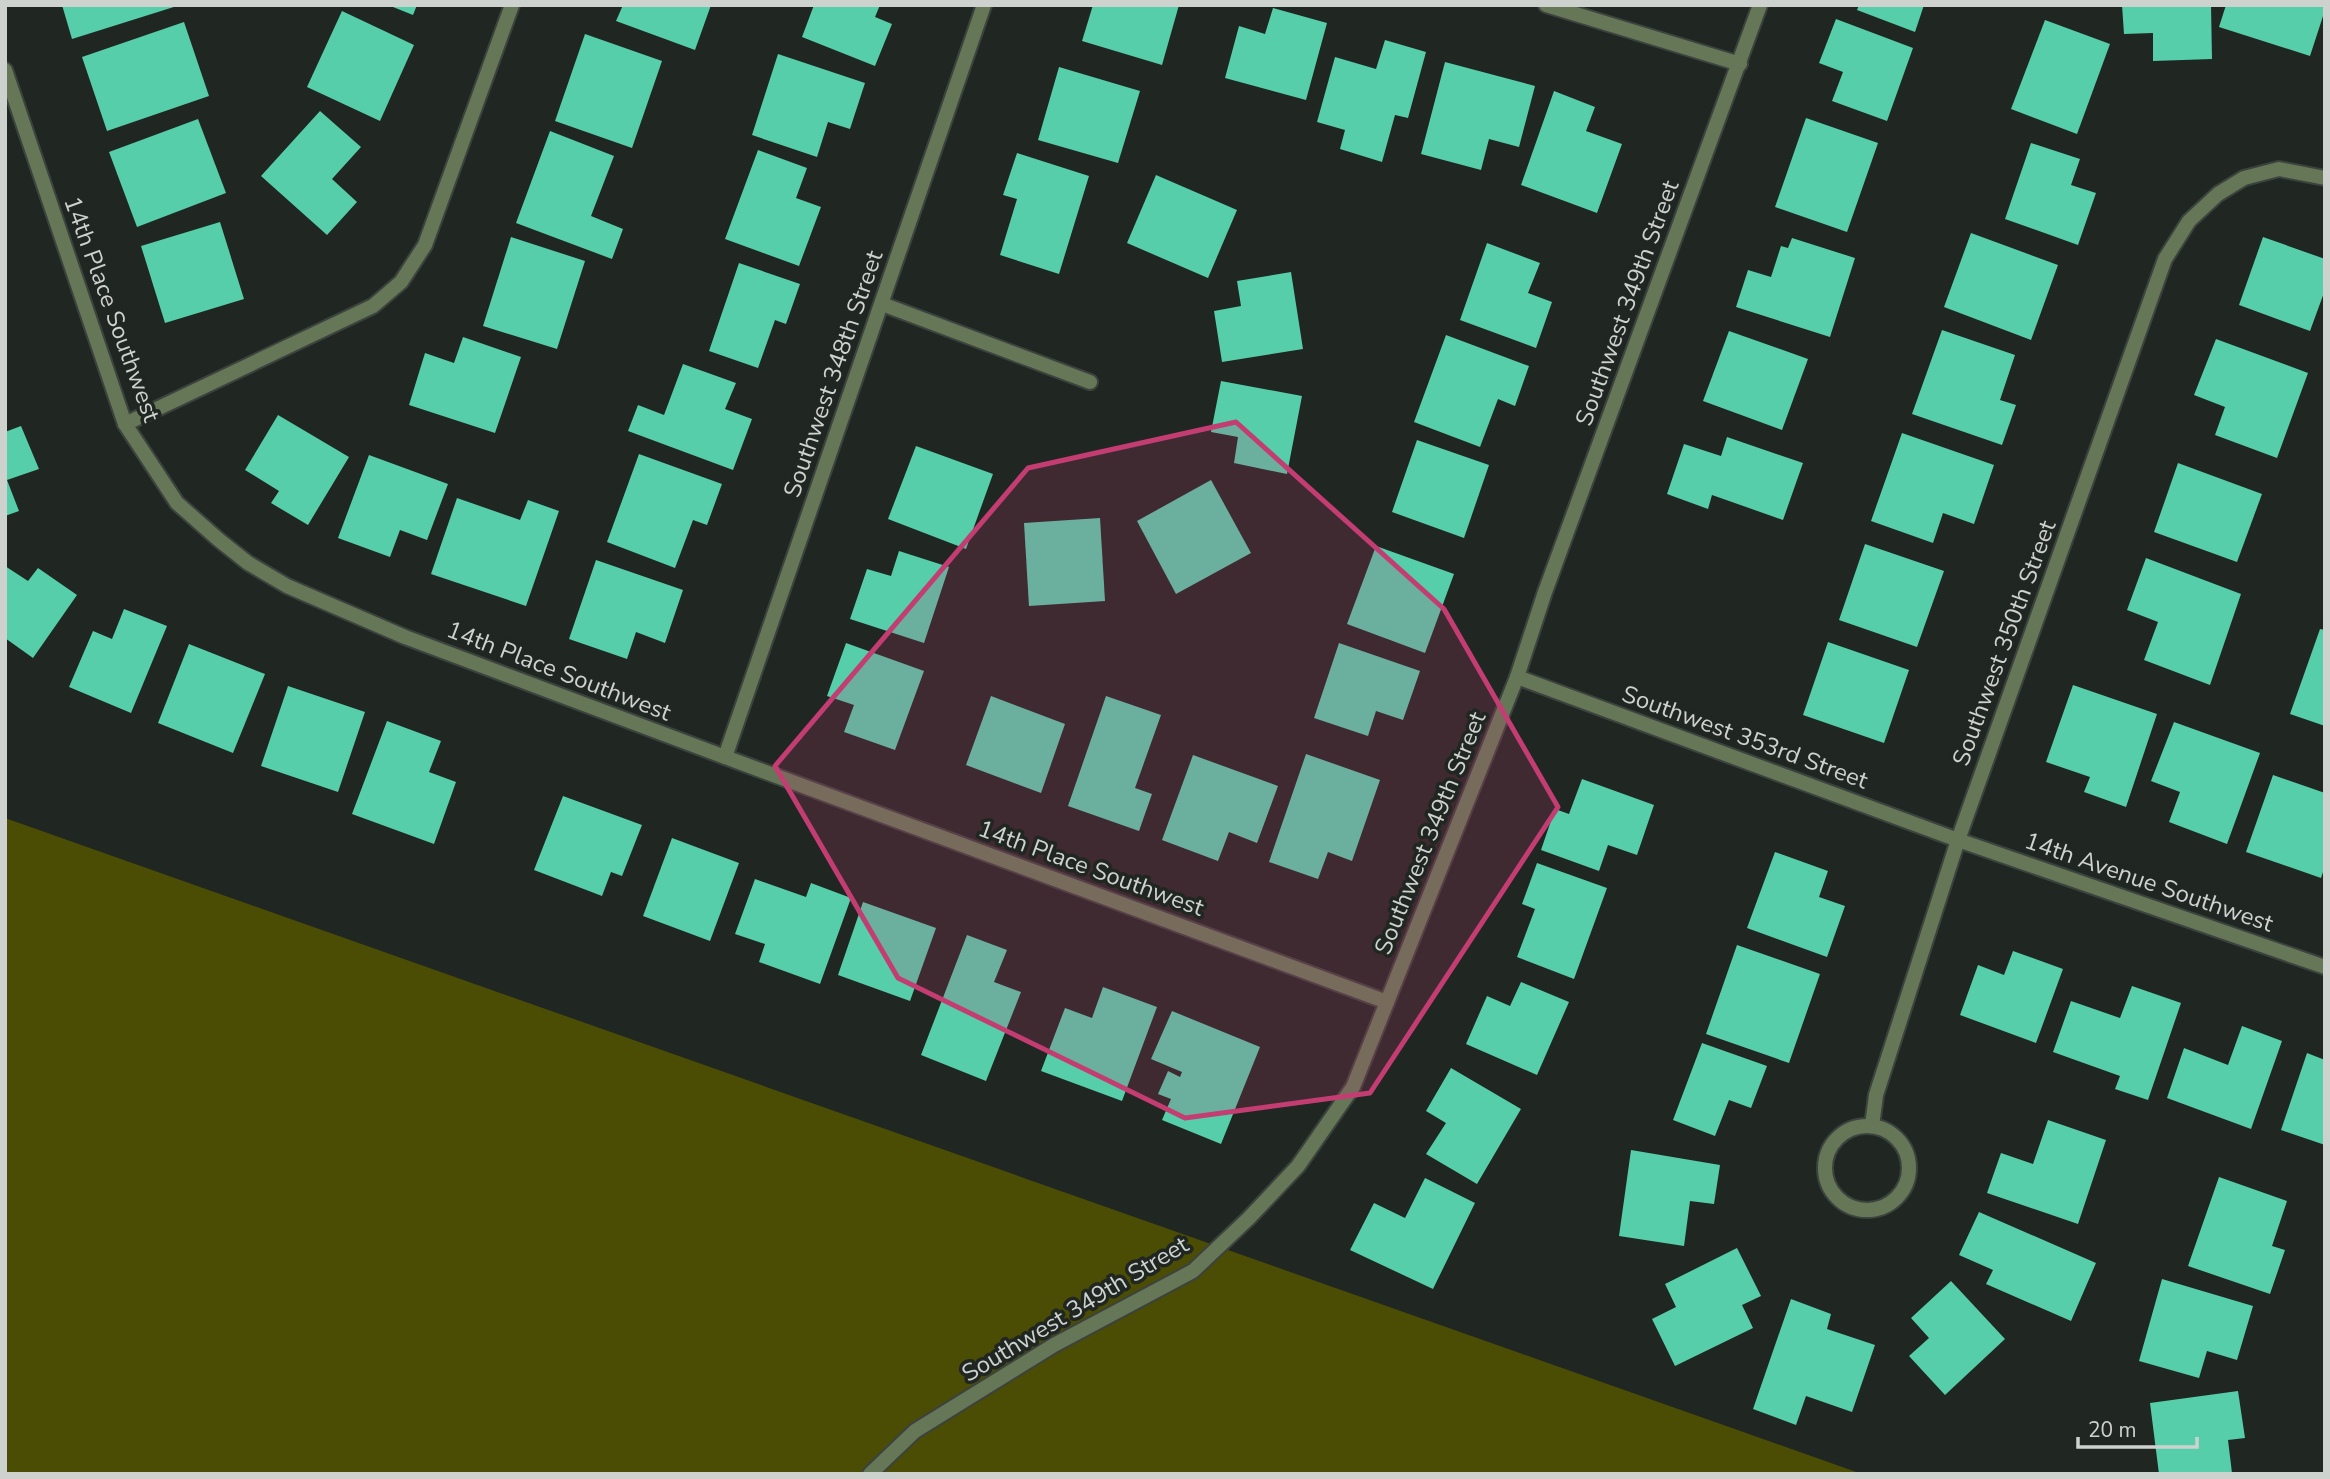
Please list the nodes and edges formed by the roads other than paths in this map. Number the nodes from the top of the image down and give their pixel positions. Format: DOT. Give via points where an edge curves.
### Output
graph roads {
  1 [pos="512,5"];
  2 [pos="984,5"];
  3 [pos="1546,5"];
  4 [pos="1760,5"];
  5 [pos="1740,64"];
  6 [pos="5,70"];
  7 [pos="2325,178"];
  8 [pos="882,304"];
  9 [pos="1090,382"];
  10 [pos="125,424"];
  11 [pos="1517,677"];
  12 [pos="725,757"];
  13 [pos="1958,839"];
  14 [pos="2325,967"];
  15 [pos="1387,1002"];
  16 [pos="1872,1126"];
  17 [pos="870,1474"];
  1 -- 10 [label="street" via="425,245 401,282 373,306"];
  2 -- 8 [label="street, Southwest 348th Street"];
  3 -- 5 [label="street"];
  4 -- 5 [label="street, Southwest 349th Street"];
  5 -- 11 [label="street, Southwest 349th Street"];
  6 -- 10 [label="street, 14th Place Southwest"];
  7 -- 13 [label="street, Southwest 350th Street" via="2279,169 2244,177 2189,221 2165,259"];
  8 -- 9 [label="street"];
  8 -- 12 [label="street, Southwest 348th Street"];
  10 -- 12 [label="street, 14th Place Southwest" via="177,503 248,563 287,586 405,637"];
  11 -- 13 [label="street, Southwest 353rd Street"];
  11 -- 15 [label="street, Southwest 349th Street"];
  12 -- 15 [label="street, 14th Place Southwest"];
  13 -- 14 [label="street, 14th Avenue Southwest"];
  13 -- 16 [label="street, Southwest 350th Street" via="1876,1095"];
  15 -- 17 [label="street, Southwest 349th Street" via="1353,1087 1298,1166 1193,1271 1054,1345 915,1431"];
  16 -- 16 [label="street" via="1857,1127 1833,1142 1824,1170 1835,1197 1861,1210 1876,1210 1900,1194 1909,1166 1906,1152 1892,1135"];
}
